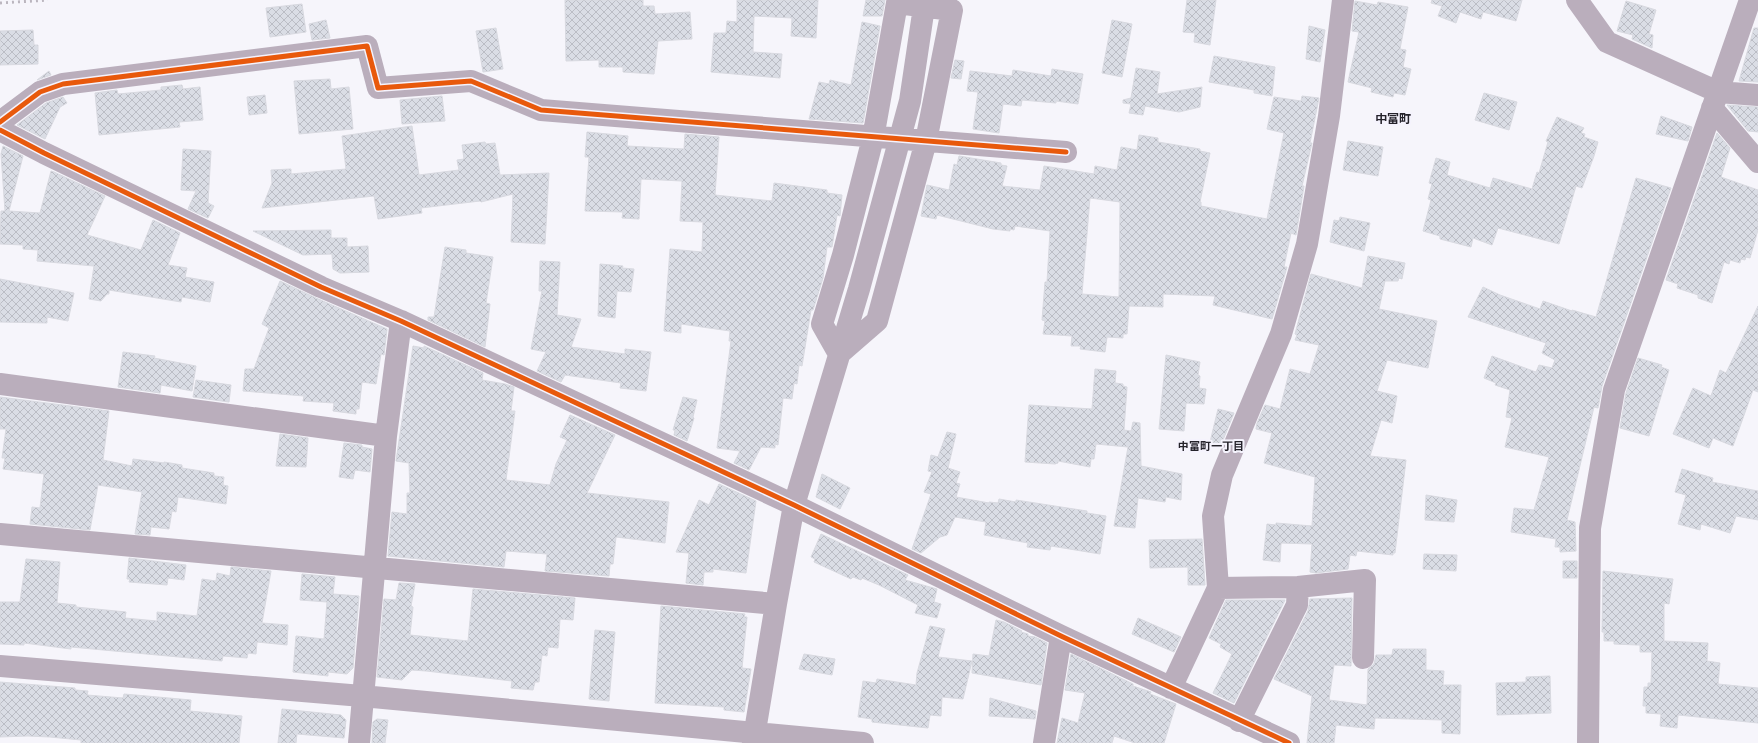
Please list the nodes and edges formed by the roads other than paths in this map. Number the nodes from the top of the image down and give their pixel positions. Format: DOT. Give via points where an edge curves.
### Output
graph roads {
  1 [pos="925,0"];
  2 [pos="1343,0"];
  3 [pos="1577,0"];
  4 [pos="1750,0"];
  5 [pos="1758,95"];
  6 [pos="1715,100"];
  7 [pos="0,122"];
  8 [pos="0,130"];
  9 [pos="873,138"];
  10 [pos="926,141"];
  11 [pos="1066,152"];
  12 [pos="1758,162"];
  13 [pos="400,321"];
  14 [pos="839,354"];
  15 [pos="0,384"];
  16 [pos="386,436"];
  17 [pos="794,505"];
  18 [pos="0,534"];
  19 [pos="374,568"];
  20 [pos="1298,587"];
  21 [pos="1218,588"];
  22 [pos="776,604"];
  23 [pos="1061,636"];
  24 [pos="1363,658"];
  25 [pos="0,666"];
  26 [pos="1171,688"];
  27 [pos="362,696"];
  28 [pos="1238,721"];
  29 [pos="754,738"];
  30 [pos="359,743"];
  31 [pos="863,743"];
  32 [pos="1044,743"];
  33 [pos="1288,743"];
  34 [pos="1588,743"];
  1 -- 14 [label="street" via="910,101"];
  2 -- 21 [label="street" via="1329,116 1307,244 1281,334 1222,475 1213,516"];
  3 -- 6 [label="street" via="1607,42"];
  4 -- 6 [label="street"];
  5 -- 6 [label="street"];
  6 -- 12 [label="street"];
  6 -- 34 [label="street" via="1614,390 1590,528"];
  7 -- 9 [label="street" via="40,92 63,84 367,46 378,88 471,81 541,110"];
  8 -- 13 [label="street" via="321,286"];
  9 -- 10 [label="street"];
  9 -- 10 [label="street" via="897,3 952,10"];
  9 -- 14 [label="street" via="843,255 822,324"];
  10 -- 11 [label="street"];
  10 -- 14 [label="street" via="877,321"];
  13 -- 16 [label="street"];
  13 -- 17 [label="street"];
  14 -- 17 [label="street"];
  15 -- 16 [label="street"];
  16 -- 19 [label="street"];
  17 -- 22 [label="street"];
  17 -- 23 [label="street"];
  18 -- 19 [label="street"];
  19 -- 22 [label="street"];
  19 -- 27 [label="street"];
  20 -- 21 [label="street"];
  20 -- 24 [label="street" via="1365,580"];
  20 -- 28 [label="street" via="1297,605"];
  21 -- 26 [label="street"];
  22 -- 29 [label="street"];
  23 -- 26 [label="street"];
  23 -- 32 [label="street"];
  25 -- 27 [label="street"];
  26 -- 28 [label="street"];
  27 -- 29 [label="street"];
  27 -- 30 [label="street"];
  28 -- 33 [label="street"];
  29 -- 31 [label="street"];
}
